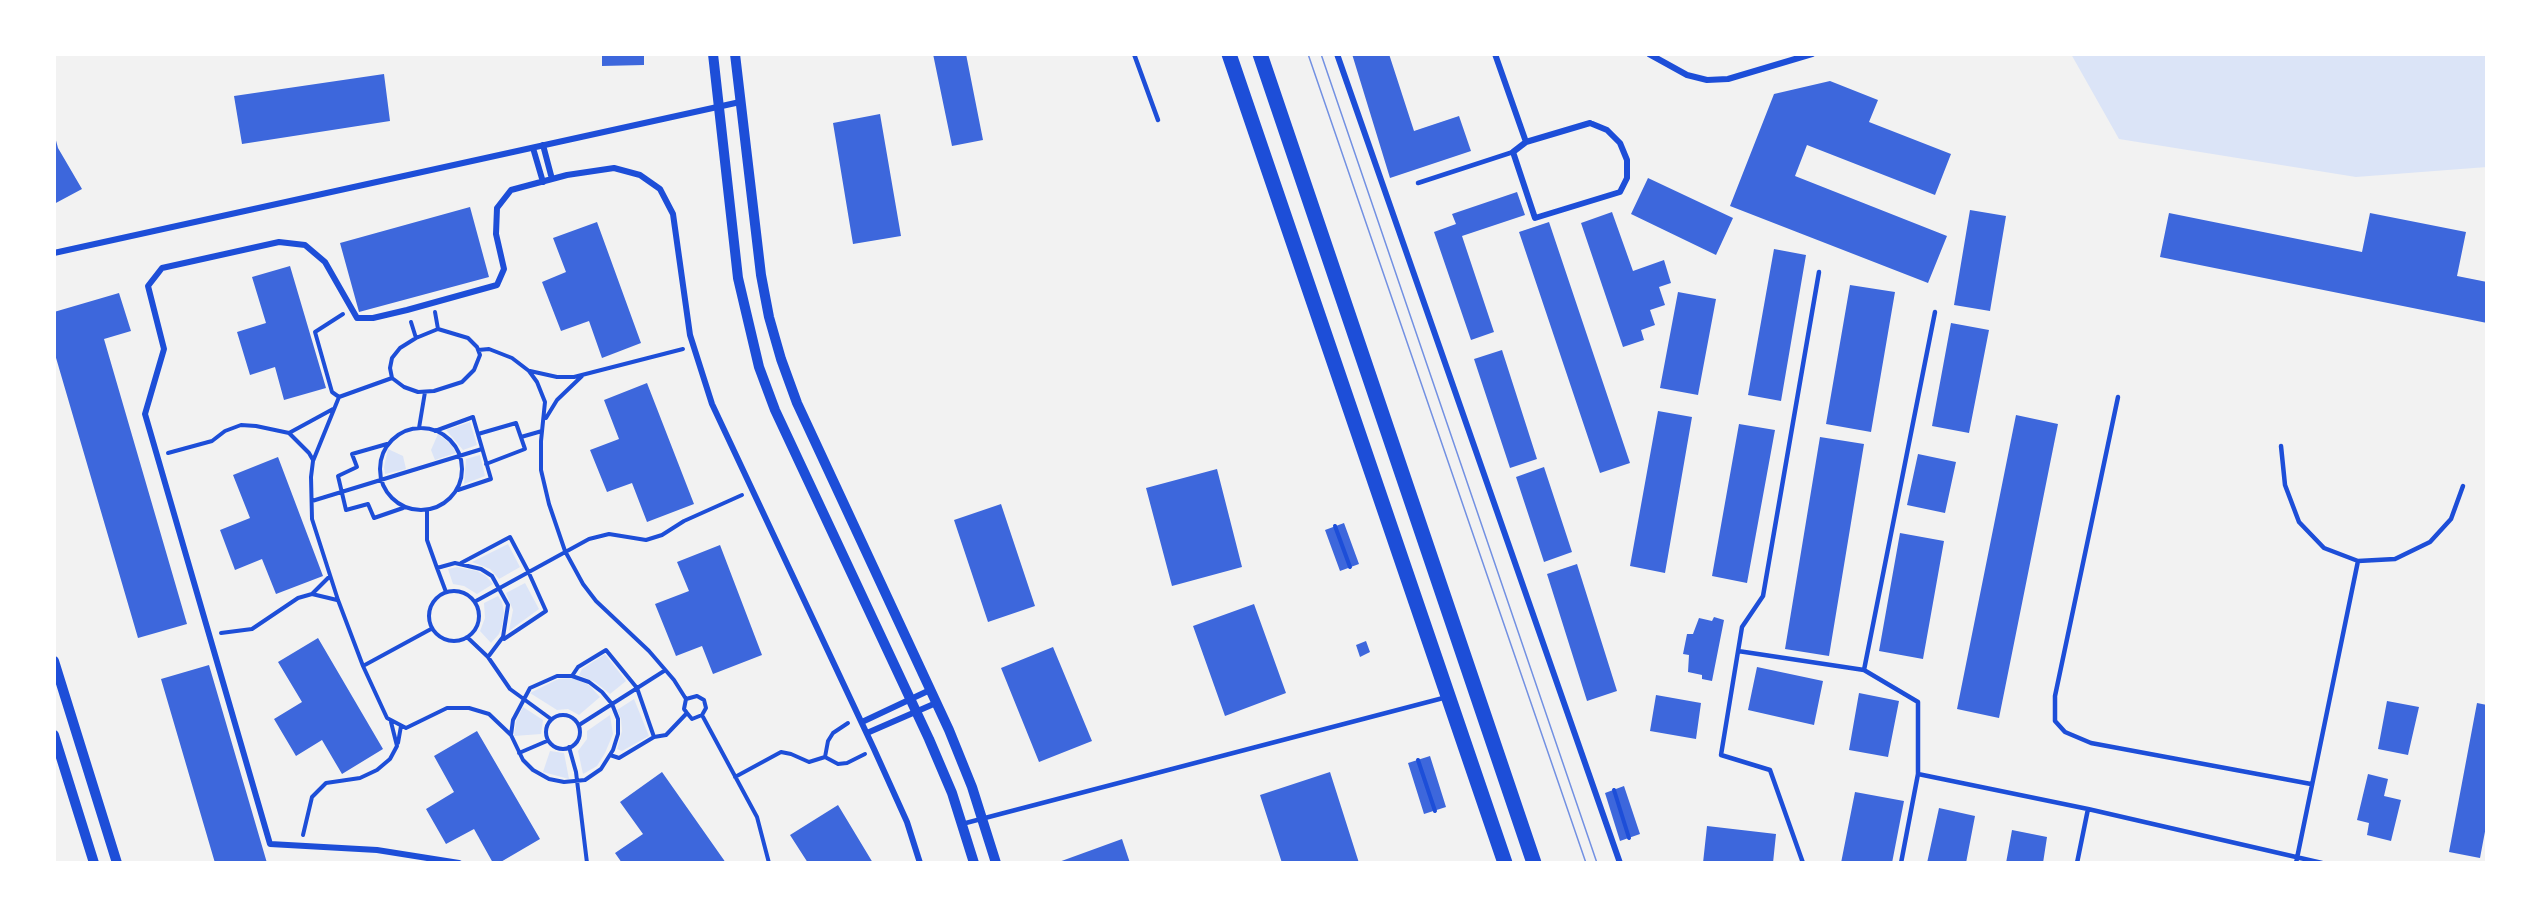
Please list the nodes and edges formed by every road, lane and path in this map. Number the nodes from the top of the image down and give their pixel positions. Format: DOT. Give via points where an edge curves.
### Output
graph roads {
  1 [pos="713,54"];
  2 [pos="735,54"];
  3 [pos="1134,54"];
  4 [pos="1229,54"];
  5 [pos="1260,54"];
  6 [pos="1337,54"];
  7 [pos="1495,54"];
  8 [pos="1649,54"];
  9 [pos="1812,54"];
  10 [pos="740,102"];
  11 [pos="718,107"];
  12 [pos="1158,120"];
  13 [pos="1526,142"];
  14 [pos="543,146"];
  15 [pos="533,148"];
  16 [pos="1513,152"];
  17 [pos="552,179"];
  18 [pos="543,182"];
  19 [pos="1418,183"];
  20 [pos="54,253"];
  21 [pos="1819,273"];
  22 [pos="351,309"];
  23 [pos="1935,312"];
  24 [pos="694,346"];
  25 [pos="478,350"];
  26 [pos="529,371"];
  27 [pos="583,375"];
  28 [pos="392,378"];
  29 [pos="425,392"];
  30 [pos="339,397"];
  31 [pos="2118,397"];
  32 [pos="334,409"];
  33 [pos="543,421"];
  34 [pos="419,428"];
  35 [pos="435,431"];
  36 [pos="542,431"];
  37 [pos="289,434"];
  38 [pos="478,434"];
  39 [pos="521,437"];
  40 [pos="388,444"];
  41 [pos="2281,446"];
  42 [pos="482,449"];
  43 [pos="461,457"];
  44 [pos="158,458"];
  45 [pos="314,461"];
  46 [pos="486,464"];
  47 [pos="382,481"];
  48 [pos="2463,486"];
  49 [pos="458,490"];
  50 [pos="752,491"];
  51 [pos="342,493"];
  52 [pos="312,501"];
  53 [pos="405,507"];
  54 [pos="426,510"];
  55 [pos="1335,526"];
  56 [pos="565,551"];
  57 [pos="2358,561"];
  58 [pos="461,564"];
  59 [pos="1350,567"];
  60 [pos="437,568"];
  61 [pos="528,571"];
  62 [pos="330,576"];
  63 [pos="499,587"];
  64 [pos="446,592"];
  65 [pos="312,594"];
  66 [pos="338,600"];
  67 [pos="476,601"];
  68 [pos="431,629"];
  69 [pos="208,633"];
  70 [pos="467,637"];
  71 [pos="501,641"];
  72 [pos="1738,651"];
  73 [pos="488,657"];
  74 [pos="54,661"];
  75 [pos="363,666"];
  76 [pos="664,670"];
  77 [pos="1864,670"];
  78 [pos="572,676"];
  79 [pos="637,688"];
  80 [pos="930,690"];
  81 [pos="1448,696"];
  82 [pos="522,699"];
  83 [pos="686,699"];
  84 [pos="911,699"];
  85 [pos="936,703"];
  86 [pos="612,704"];
  87 [pos="916,711"];
  88 [pos="687,712"];
  89 [pos="702,715"];
  90 [pos="551,719"];
  91 [pos="861,719"];
  92 [pos="391,722"];
  93 [pos="579,725"];
  94 [pos="401,726"];
  95 [pos="867,733"];
  96 [pos="54,735"];
  97 [pos="511,735"];
  98 [pos="654,737"];
  99 [pos="547,741"];
  100 [pos="397,746"];
  101 [pos="569,747"];
  102 [pos="874,749"];
  103 [pos="519,753"];
  104 [pos="610,754"];
  105 [pos="825,757"];
  106 [pos="1418,760"];
  107 [pos="1918,774"];
  108 [pos="735,777"];
  109 [pos="578,782"];
  110 [pos="2311,784"];
  111 [pos="1614,790"];
  112 [pos="2088,809"];
  113 [pos="1435,811"];
  114 [pos="982,818"];
  115 [pos="962,824"];
  116 [pos="1629,838"];
  117 [pos="301,844"];
  118 [pos="2296,860"];
  119 [pos="94,863"];
  120 [pos="117,863"];
  121 [pos="459,863"];
  122 [pos="587,863"];
  123 [pos="769,863"];
  124 [pos="920,863"];
  125 [pos="974,863"];
  126 [pos="996,863"];
  127 [pos="1504,863"];
  128 [pos="1534,863"];
  129 [pos="1620,863"];
  130 [pos="1803,863"];
  131 [pos="1901,863"];
  132 [pos="2077,863"];
  133 [pos="2322,863"];
  1 -- 11 [label="street"];
  2 -- 10 [label="street"];
  3 -- 12 [label="lane"];
  4 -- 81 [label="highway"];
  5 -- 128 [label="highway"];
  6 -- 129 [label="street"];
  7 -- 13 [label="street"];
  8 -- 9 [label="street" via="1687,75 1707,80 1728,79"];
  10 -- 11 [label="street"];
  10 -- 80 [label="street" via="761,275 781,359 797,403"];
  11 -- 14 [label="street"];
  11 -- 84 [label="street" via="738,278 759,367 775,410"];
  13 -- 16 [label="street"];
  13 -- 16 [label="street" via="1590,123 1607,130 1620,143 1627,160 1627,178 1620,192 1535,218"];
  14 -- 15 [label="street"];
  14 -- 17 [label="street"];
  15 -- 18 [label="street"];
  15 -- 20 [label="street"];
  16 -- 19 [label="lane"];
  17 -- 18 [label="street"];
  17 -- 24 [label="street" via="614,168 640,175 660,189 673,214"];
  18 -- 22 [label="street" via="511,190 497,208 496,234 504,269 497,285 373,318 357,318"];
  21 -- 72 [label="lane" via="1763,596 1742,627"];
  22 -- 30 [label="path" via="315,332 332,392"];
  22 -- 44 [label="street" via="325,262 304,245 279,242 162,268 148,285 164,349 145,414"];
  23 -- 77 [label="lane"];
  24 -- 27 [label="path"];
  24 -- 50 [label="street" via="712,404"];
  25 -- 26 [label="path" via="489,349 512,357"];
  25 -- 28 [label="path" via="468,338 438,329 400,348 392,358"];
  25 -- 29 [label="path" via="474,370 462,382"];
  26 -- 27 [label="path" via="557,377"];
  26 -- 33 [label="path" via="545,402"];
  27 -- 33 [label="path" via="557,400"];
  28 -- 29 [label="path" via="404,387"];
  28 -- 30 [label="path"];
  29 -- 34 [label="path"];
  30 -- 32 [label="path"];
  31 -- 110 [label="lane" via="2055,696 2055,721 2066,732 2091,743"];
  32 -- 37 [label="path"];
  32 -- 45 [label="path"];
  33 -- 36 [label="path"];
  34 -- 35 [label="path"];
  34 -- 40 [label="path" via="399,433"];
  35 -- 38 [label="path" via="473,417"];
  35 -- 43 [label="path" via="446,435"];
  36 -- 39 [label="path"];
  36 -- 56 [label="path" via="541,470"];
  37 -- 44 [label="path" via="241,425 212,441 174,449"];
  37 -- 45 [label="path"];
  38 -- 39 [label="path" via="516,423"];
  38 -- 42 [label="path"];
  39 -- 46 [label="path" via="525,449"];
  40 -- 47 [label="path" via="382,452"];
  40 -- 51 [label="path" via="352,453 357,467 338,476"];
  41 -- 57 [label="lane" via="2285,485 2299,522 2324,548"];
  42 -- 43 [label="path"];
  42 -- 46 [label="path"];
  43 -- 47 [label="path"];
  43 -- 49 [label="path" via="462,480"];
  44 -- 69 [label="street"];
  45 -- 52 [label="path"];
  46 -- 49 [label="path" via="490,479"];
  47 -- 51 [label="path"];
  47 -- 53 [label="path" via="391,500"];
  48 -- 57 [label="lane" via="2451,519 2430,542 2395,559"];
  49 -- 54 [label="path" via="449,500"];
  50 -- 56 [label="path" via="662,535 646,540 609,534"];
  50 -- 91 [label="street"];
  51 -- 52 [label="path"];
  51 -- 53 [label="path" via="346,510 368,504 374,518"];
  52 -- 62 [label="path" via="312,519"];
  53 -- 54 [label="path"];
  54 -- 60 [label="path" via="428,540"];
  55 -- 59 [label="path"];
  56 -- 61 [label="path"];
  56 -- 76 [label="path" via="596,601"];
  57 -- 110 [label="lane"];
  58 -- 60 [label="path"];
  58 -- 61 [label="path" via="510,537"];
  58 -- 63 [label="path" via="481,569"];
  60 -- 64 [label="path"];
  61 -- 63 [label="path"];
  61 -- 71 [label="path" via="546,611"];
  62 -- 65 [label="path"];
  62 -- 66 [label="path"];
  63 -- 67 [label="path"];
  63 -- 71 [label="path" via="508,605"];
  64 -- 67 [label="path" via="469,594"];
  64 -- 68 [label="path" via="431,606"];
  65 -- 66 [label="path"];
  65 -- 69 [label="path" via="298,597 252,629"];
  66 -- 75 [label="path"];
  67 -- 70 [label="path" via="478,622"];
  68 -- 70 [label="path" via="452,641"];
  68 -- 75 [label="path"];
  69 -- 117 [label="street" via="270,844"];
  70 -- 73 [label="path"];
  71 -- 73 [label="path"];
  72 -- 77 [label="lane"];
  72 -- 130 [label="lane" via="1721,755 1770,770"];
  73 -- 82 [label="path" via="510,689"];
  74 -- 120 [label="street"];
  75 -- 92 [label="path"];
  76 -- 79 [label="path"];
  76 -- 83 [label="path"];
  77 -- 107 [label="lane" via="1918,702"];
  78 -- 79 [label="path" via="578,667 606,650"];
  78 -- 82 [label="path" via="544,680 530,688"];
  78 -- 86 [label="path" via="589,682"];
  79 -- 86 [label="path"];
  79 -- 98 [label="path"];
  80 -- 84 [label="street"];
  80 -- 85 [label="street"];
  81 -- 114 [label="lane"];
  81 -- 127 [label="highway"];
  82 -- 90 [label="path"];
  82 -- 97 [label="path"];
  83 -- 88 [label="path"];
  83 -- 89 [label="path" via="697,696 704,700 706,708"];
  84 -- 87 [label="street"];
  84 -- 91 [label="street"];
  85 -- 87 [label="street"];
  85 -- 114 [label="street"];
  86 -- 93 [label="path"];
  86 -- 104 [label="path" via="618,734"];
  87 -- 95 [label="street"];
  87 -- 115 [label="street"];
  88 -- 89 [label="path" via="692,718"];
  88 -- 98 [label="path" via="666,735"];
  89 -- 108 [label="path"];
  90 -- 93 [label="path" via="568,715"];
  90 -- 99 [label="path"];
  91 -- 95 [label="street"];
  91 -- 105 [label="path" via="833,733"];
  92 -- 94 [label="path"];
  92 -- 100 [label="path"];
  93 -- 101 [label="path" via="580,736"];
  94 -- 97 [label="path" via="416,725 447,708 469,708 489,714"];
  94 -- 100 [label="path"];
  95 -- 102 [label="street"];
  96 -- 119 [label="street"];
  97 -- 103 [label="path"];
  98 -- 104 [label="path" via="619,758"];
  99 -- 101 [label="path" via="555,748"];
  99 -- 103 [label="path"];
  100 -- 117 [label="path" via="377,770 360,778 326,783 312,797"];
  101 -- 109 [label="path"];
  102 -- 105 [label="path" via="847,764"];
  102 -- 124 [label="street" via="907,822"];
  103 -- 109 [label="path" via="533,770 549,779"];
  104 -- 109 [label="path" via="601,769"];
  105 -- 108 [label="path" via="809,762 781,752"];
  106 -- 113 [label="path"];
  107 -- 112 [label="lane"];
  107 -- 131 [label="lane"];
  108 -- 123 [label="path" via="757,817"];
  109 -- 122 [label="path"];
  110 -- 118 [label="lane"];
  111 -- 116 [label="path"];
  112 -- 118 [label="lane"];
  112 -- 132 [label="lane"];
  114 -- 115 [label="lane"];
  114 -- 126 [label="street"];
  115 -- 125 [label="street"];
  117 -- 121 [label="street" via="377,850"];
  118 -- 133 [label="lane"];
}
